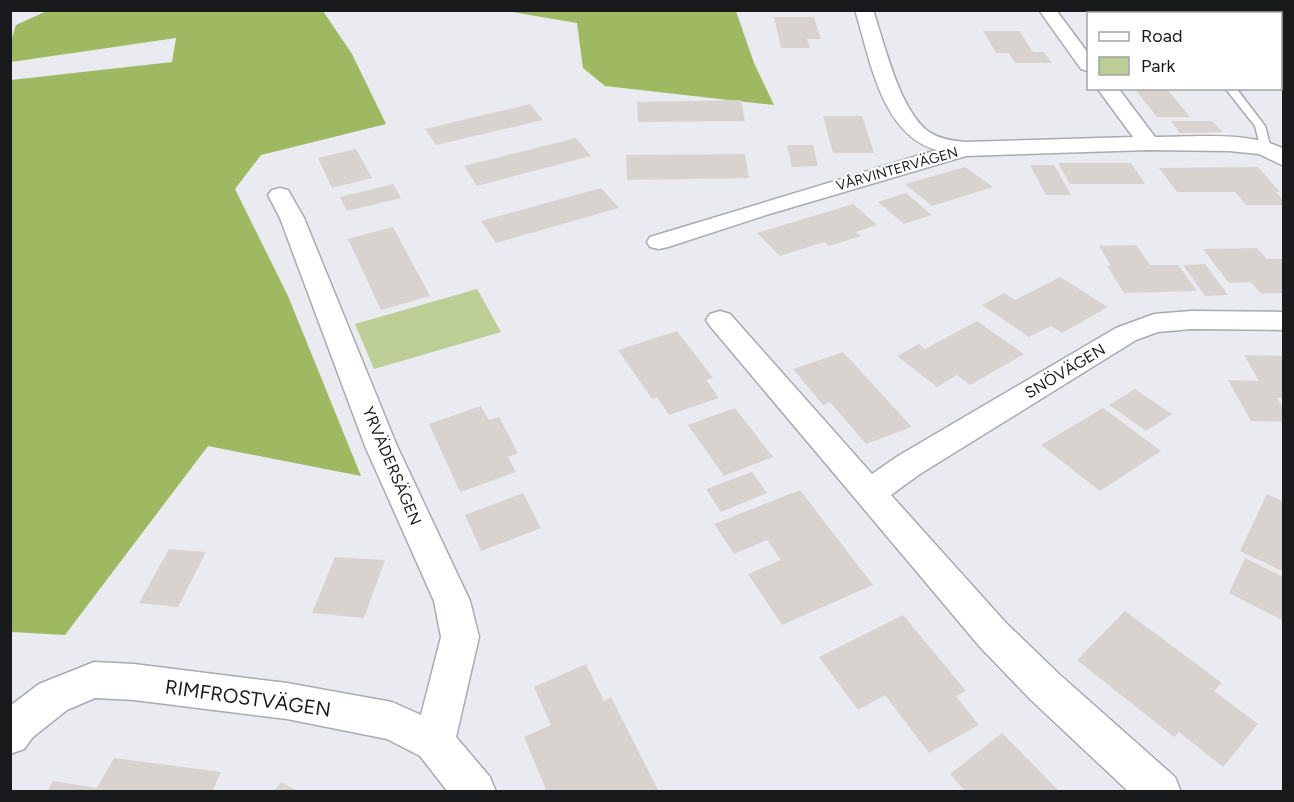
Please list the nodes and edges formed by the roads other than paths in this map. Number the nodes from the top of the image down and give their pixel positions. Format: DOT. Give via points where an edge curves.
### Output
graph roads {
  1 [pos="864,10"];
  2 [pos="1047,10"];
  3 [pos="1087,62"];
  4 [pos="1108,90"];
  5 [pos="1232,90"];
  6 [pos="1149,144"];
  7 [pos="965,149"];
  8 [pos="1274,153"];
  9 [pos="280,195"];
  10 [pos="660,242"];
  11 [pos="720,320"];
  12 [pos="1284,321"];
  13 [pos="869,493"];
  14 [pos="10,735"];
  15 [pos="434,742"];
  16 [pos="475,792"];
  17 [pos="1160,792"];
  1 -- 7 [label="street" via="903,118 919,136"];
  2 -- 3 [label="street"];
  4 -- 6 [label="street"];
  5 -- 8 [label="lane" via="1260,126"];
  6 -- 7 [label="street, VÅRVINTERVÄGEN"];
  6 -- 8 [label="street, VÅRVINTERVÄGEN" via="1229,144"];
  7 -- 10 [label="street, VÅRVINTERVÄGEN"];
  9 -- 15 [label="street, YRVÄDERSÄGEN" via="381,446 452,601 460,638"];
  11 -- 13 [label="street"];
  12 -- 13 [label="street, SNÖVÄGEN" via="1154,323 1126,334"];
  13 -- 17 [label="street" via="993,635"];
  14 -- 15 [label="street, RIMFROSTVÄGEN" via="53,697 94,680 287,701 392,722"];
  15 -- 16 [label="street, RIMFROSTVÄGEN"];
}
